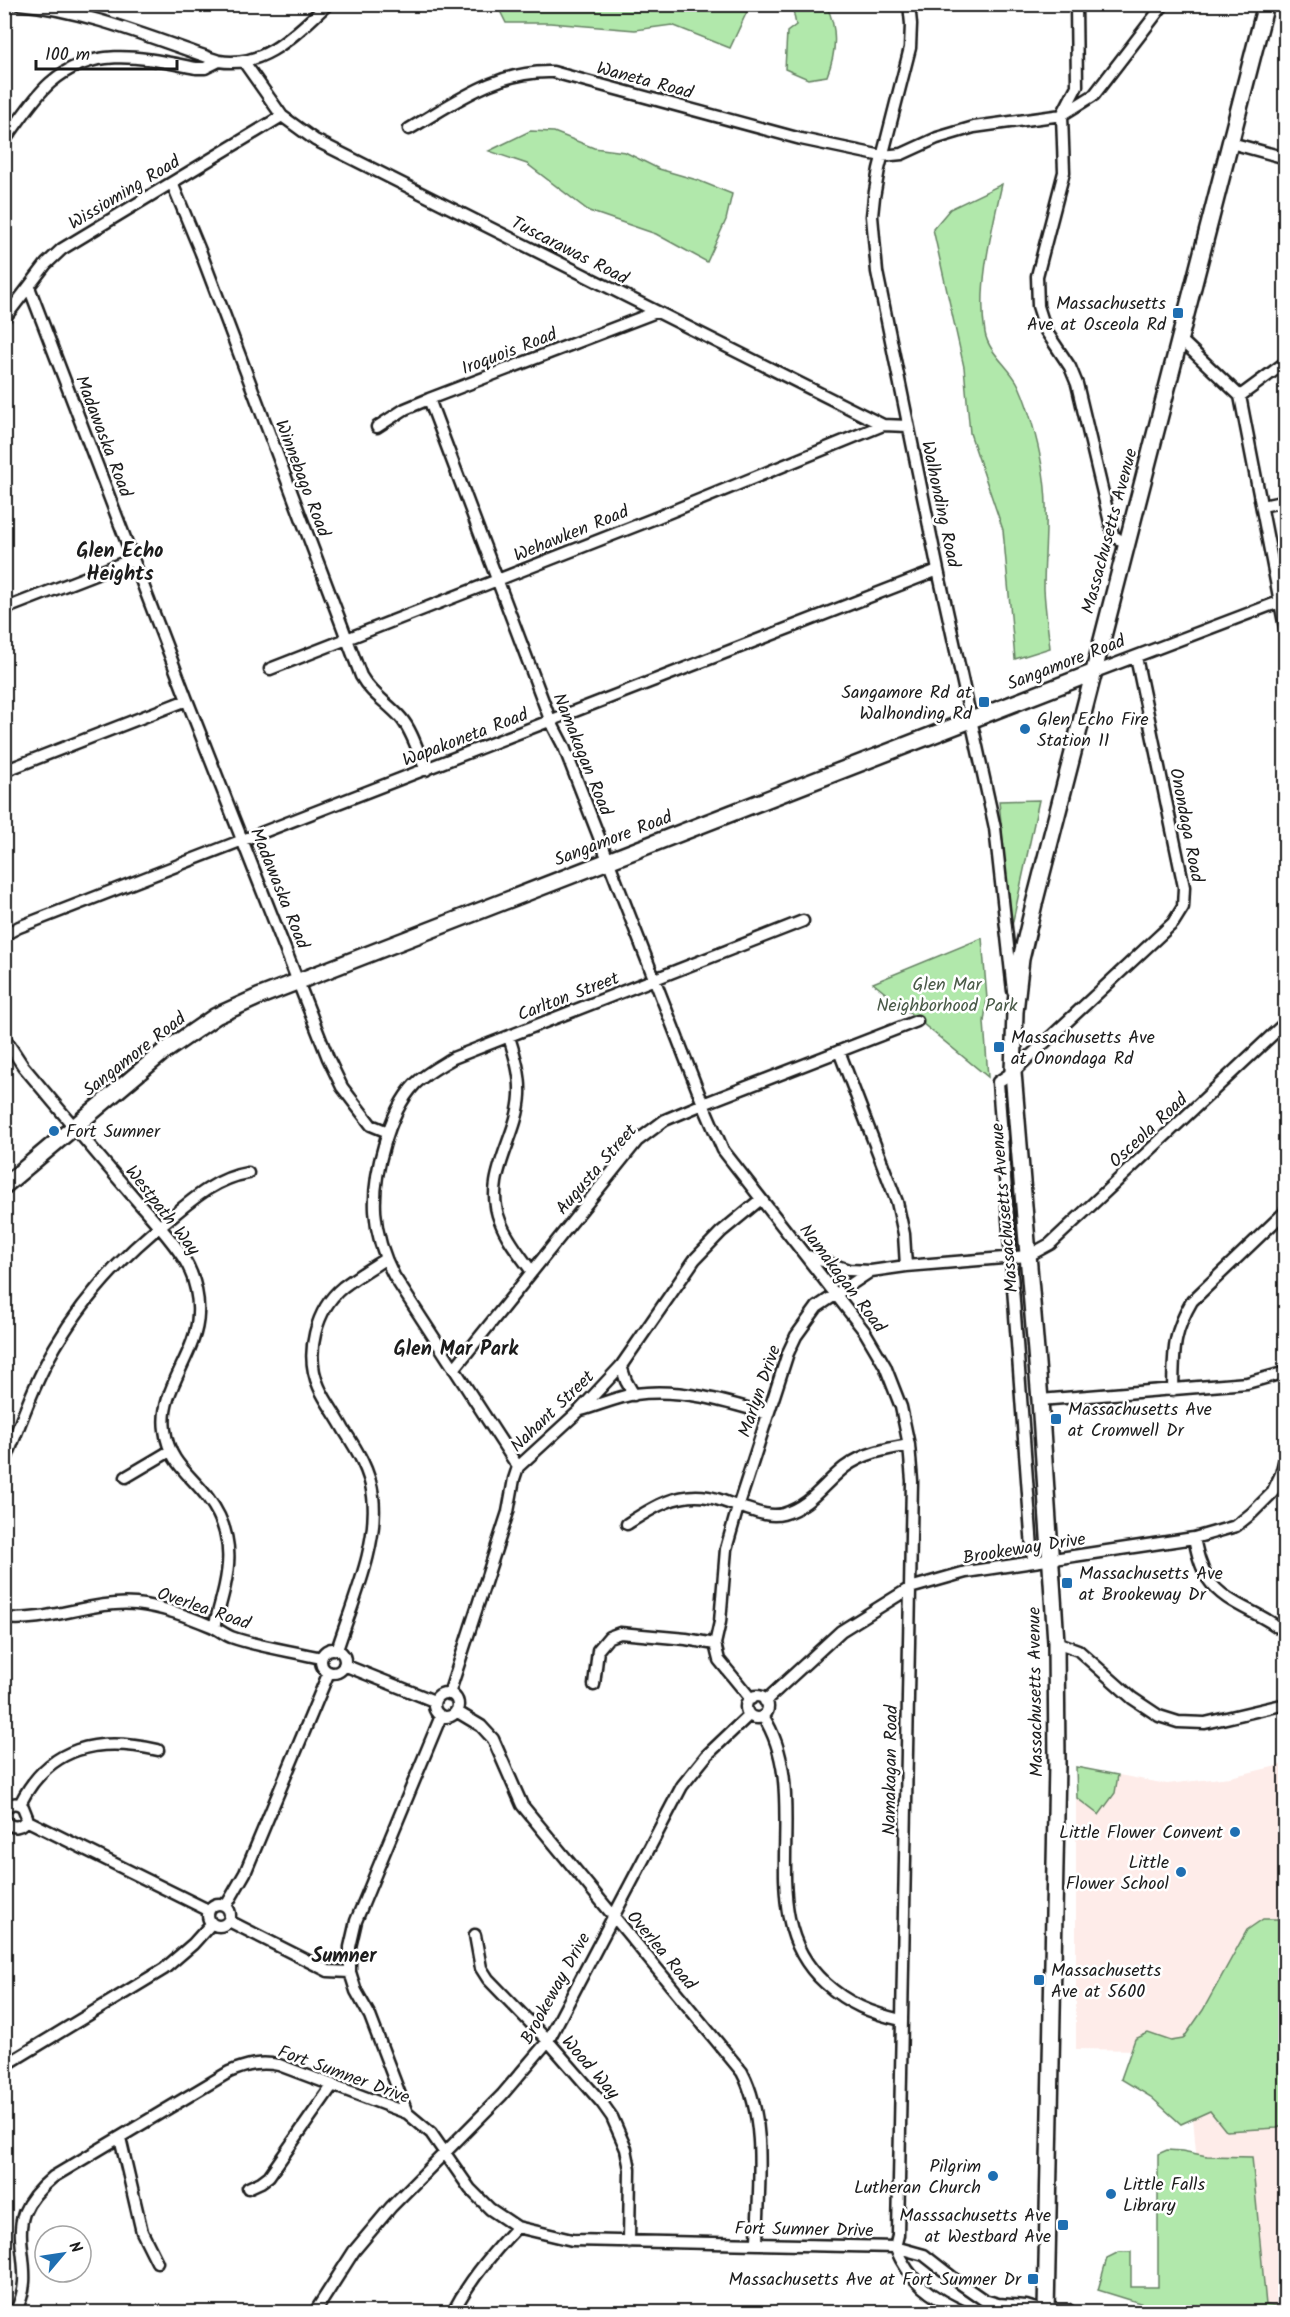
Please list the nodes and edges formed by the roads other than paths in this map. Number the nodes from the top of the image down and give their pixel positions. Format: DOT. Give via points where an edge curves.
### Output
graph roads {
  1 [pos="4,4"];
  2 [pos="10,4"];
  3 [pos="19,4"];
  4 [pos="328,4"];
  5 [pos="909,4"];
  6 [pos="1076,4"];
  7 [pos="1164,4"];
  8 [pos="1266,4"];
  9 [pos="219,61"];
  10 [pos="244,63"];
  11 [pos="1062,115"];
  12 [pos="282,116"];
  13 [pos="409,129"];
  14 [pos="4,141"];
  15 [pos="1230,143"];
  16 [pos="882,156"];
  17 [pos="1286,158"];
  18 [pos="172,183"];
  19 [pos="30,287"];
  20 [pos="656,312"];
  21 [pos="4,320"];
  22 [pos="1180,339"];
  23 [pos="1286,362"];
  24 [pos="1240,396"];
  25 [pos="429,399"];
  26 [pos="883,425"];
  27 [pos="908,426"];
  28 [pos="377,427"];
  29 [pos="1286,501"];
  30 [pos="1262,506"];
  31 [pos="1125,544"];
  32 [pos="133,559"];
  33 [pos="938,570"];
  34 [pos="497,580"];
  35 [pos="1279,602"];
  36 [pos="4,609"];
  37 [pos="1286,633"];
  38 [pos="348,639"];
  39 [pos="1136,657"];
  40 [pos="270,669"];
  41 [pos="1092,673"];
  42 [pos="187,700"];
  43 [pos="972,719"];
  44 [pos="551,722"];
  45 [pos="426,770"];
  46 [pos="4,771"];
  47 [pos="243,840"];
  48 [pos="608,861"];
  49 [pos="803,921"];
  50 [pos="4,935"];
  51 [pos="654,980"];
  52 [pos="299,981"];
  53 [pos="1015,1012"];
  54 [pos="916,1021"];
  55 [pos="1286,1022"];
  56 [pos="509,1036"];
  57 [pos="4,1037"];
  58 [pos="839,1051"];
  59 [pos="1013,1072"];
  60 [pos="703,1104"];
  61 [pos="74,1127"];
  62 [pos="388,1132"];
  63 [pos="248,1173"];
  64 [pos="4,1186"];
  65 [pos="761,1200"];
  66 [pos="1286,1211"];
  67 [pos="159,1227"];
  68 [pos="805,1255"];
  69 [pos="1028,1256"];
  70 [pos="1009,1257"];
  71 [pos="385,1259"];
  72 [pos="906,1266"];
  73 [pos="871,1271"];
  74 [pos="532,1272"];
  75 [pos="836,1294"];
  76 [pos="621,1366"];
  77 [pos="454,1369"];
  78 [pos="1286,1372"];
  79 [pos="1173,1390"];
  80 [pos="634,1395"];
  81 [pos="1040,1400"];
  82 [pos="579,1410"];
  83 [pos="768,1414"];
  84 [pos="909,1444"];
  85 [pos="170,1451"];
  86 [pos="1286,1454"];
  87 [pos="6,1457"];
  88 [pos="518,1467"];
  89 [pos="126,1477"];
  90 [pos="738,1507"];
  91 [pos="627,1524"];
  92 [pos="1194,1538"];
  93 [pos="1051,1560"];
  94 [pos="1033,1563"];
  95 [pos="910,1588"];
  96 [pos="4,1618"];
  97 [pos="214,1627"];
  98 [pos="1286,1633"];
  99 [pos="1056,1642"];
  100 [pos="715,1644"];
  101 [pos="337,1650"];
  102 [pos="321,1658"];
  103 [pos="344,1665"];
  104 [pos="329,1672"];
  105 [pos="594,1685"];
  106 [pos="449,1694"];
  107 [pos="751,1699"];
  108 [pos="434,1701"];
  109 [pos="765,1701"];
  110 [pos="1286,1704"];
  111 [pos="456,1711"];
  112 [pos="749,1715"];
  113 [pos="441,1716"];
  114 [pos="763,1716"];
  115 [pos="158,1750"];
  116 [pos="20,1804"];
  117 [pos="5,1810"];
  118 [pos="26,1820"];
  119 [pos="6,1827"];
  120 [pos="226,1906"];
  121 [pos="208,1910"];
  122 [pos="614,1916"];
  123 [pos="229,1920"];
  124 [pos="211,1924"];
  125 [pos="475,1935"];
  126 [pos="350,1972"];
  127 [pos="901,2020"];
  128 [pos="548,2041"];
  129 [pos="4,2066"];
  130 [pos="332,2086"];
  131 [pos="408,2113"];
  132 [pos="120,2138"];
  133 [pos="443,2154"];
  134 [pos="248,2188"];
  135 [pos="517,2228"];
  136 [pos="629,2242"];
  137 [pos="757,2244"];
  138 [pos="895,2247"];
  139 [pos="157,2262"];
  140 [pos="1045,2312"];
  141 [pos="15,2313"];
  142 [pos="315,2313"];
  143 [pos="453,2313"];
  144 [pos="964,2313"];
  145 [pos="1067,2313"];
  1 -- 2 [label="street"];
  3 -- 9 [label="street" via="86,16"];
  4 -- 10 [label="street" via="287,42"];
  5 -- 16 [label="street, Walhonding Road" via="910,48"];
  6 -- 11 [label="street" via="1077,86"];
  7 -- 11 [label="street" via="1094,95"];
  8 -- 15 [label="main road, Massachusetts Avenue"];
  9 -- 10 [label="street"];
  9 -- 14 [label="street" via="205,68 124,56 86,63 50,84"];
  10 -- 12 [label="street, Tuscarawas Road"];
  11 -- 16 [label="street" via="974,127 902,154"];
  11 -- 31 [label="street" via="1064,172 1037,276 1038,306 1046,331 1077,384 1113,535"];
  12 -- 18 [label="street, Wissioming Road"];
  12 -- 20 [label="street, Tuscarawas Road" via="315,140"];
  13 -- 16 [label="street, Waneta Road" via="509,76 553,72 801,139"];
  15 -- 17 [label="street"];
  15 -- 22 [label="main road, Massachusetts Avenue"];
  16 -- 27 [label="street, Walhonding Road" via="872,216 874,242"];
  18 -- 19 [label="street, Wissioming Road" via="62,249"];
  18 -- 38 [label="street, Winnebago Road"];
  19 -- 21 [label="street, Wissioming Road"];
  19 -- 32 [label="street, Madawaska Road"];
  20 -- 25 [label="street, Iroquois Road"];
  20 -- 26 [label="street, Tuscarawas Road"];
  22 -- 24 [label="street"];
  22 -- 31 [label="main road, Massachusetts Avenue"];
  23 -- 24 [label="street"];
  24 -- 30 [label="street"];
  25 -- 28 [label="street, Iroquois Road"];
  25 -- 34 [label="street, Namakagan Road"];
  26 -- 27 [label="street, Tuscarawas Road"];
  26 -- 34 [label="street, Wehawken Road"];
  27 -- 33 [label="street, Walhonding Road"];
  29 -- 30 [label="street"];
  30 -- 35 [label="street"];
  31 -- 41 [label="main road, Massachusetts Avenue"];
  32 -- 36 [label="street"];
  32 -- 42 [label="street, Madawaska Road"];
  33 -- 43 [label="street, Walhonding Road"];
  33 -- 44 [label="street, Wapakoneta Road"];
  34 -- 38 [label="street, Wehawken Road"];
  34 -- 44 [label="street, Namakagan Road"];
  35 -- 37 [label="street"];
  35 -- 39 [label="street, Sangamore Road"];
  38 -- 40 [label="street, Wehawken Road"];
  38 -- 45 [label="street, Winnebago Road" via="361,676 407,726"];
  39 -- 41 [label="street, Sangamore Road"];
  39 -- 59 [label="street, Onondaga Road" via="1184,887 1184,907 1173,923"];
  41 -- 43 [label="main road, Sangamore Road"];
  41 -- 53 [label="main road, Massachusetts Avenue" via="1023,948"];
  42 -- 46 [label="street"];
  42 -- 47 [label="street, Madawaska Road"];
  43 -- 48 [label="main road, Sangamore Road"];
  43 -- 53 [label="street, Walhonding Road" via="995,828"];
  44 -- 45 [label="street, Wapakoneta Road"];
  44 -- 48 [label="street, Namakagan Road"];
  45 -- 47 [label="street, Wapakoneta Road"];
  47 -- 50 [label="street, Wapakoneta Road"];
  47 -- 52 [label="street, Madawaska Road"];
  48 -- 51 [label="street, Namakagan Road"];
  48 -- 52 [label="main road, Sangamore Road"];
  49 -- 51 [label="street, Carlton Street"];
  51 -- 56 [label="street, Carlton Street"];
  51 -- 60 [label="street, Namakagan Road"];
  52 -- 61 [label="main road, Sangamore Road" via="258,996 194,1030"];
  52 -- 62 [label="street, Madawaska Road" via="342,1088 371,1125"];
  53 -- 59 [label="main road, Massachusetts Avenue"];
  54 -- 58 [label="street, Augusta Street"];
  55 -- 69 [label="street, Osceola Road" via="1050,1244"];
  56 -- 62 [label="street, Carlton Street" via="429,1072 401,1103"];
  56 -- 74 [label="street" via="519,1070 520,1096 496,1175 495,1202 499,1220"];
  57 -- 61 [label="street, Westpath Way"];
  58 -- 60 [label="street, Augusta Street"];
  58 -- 72 [label="street" via="897,1202"];
  59 -- 69 [label="main road, Massachusetts Avenue"];
  59 -- 70 [label="street, Massachusetts Avenue" via="998,1082"];
  60 -- 65 [label="street, Namakagan Road" via="723,1150"];
  60 -- 74 [label="street, Augusta Street" via="665,1120 637,1141"];
  61 -- 64 [label="main road, Sangamore Road"];
  61 -- 67 [label="street, Westpath Way"];
  62 -- 71 [label="street" via="373,1198 376,1230"];
  63 -- 67 [label="street" via="206,1189"];
  65 -- 68 [label="street, Namakagan Road"];
  65 -- 76 [label="street, Nahant Street" via="695,1258"];
  66 -- 79 [label="street" via="1192,1300 1174,1342"];
  67 -- 85 [label="street, Westpath Way" via="188,1265 198,1315 193,1343 165,1409 164,1430"];
  67 -- 87 [label="street" via="99,1284 75,1316 38,1381"];
  68 -- 73 [label="street" via="849,1270"];
  68 -- 75 [label="street, Namakagan Road"];
  69 -- 70 [label="street, Marlyn Drive"];
  69 -- 81 [label="main road, Massachusetts Avenue"];
  70 -- 72 [label="street, Marlyn Drive"];
  70 -- 94 [label="street, Massachusetts Avenue"];
  71 -- 77 [label="street"];
  71 -- 101 [label="street" via="342,1288 326,1307 313,1342 318,1385 363,1460 373,1494 370,1544"];
  72 -- 73 [label="street, Marlyn Drive"];
  73 -- 75 [label="street, Marlyn Drive"];
  74 -- 77 [label="street, Augusta Street"];
  75 -- 83 [label="street, Marlyn Drive" via="817,1307 796,1336"];
  75 -- 84 [label="street, Namakagan Road" via="866,1332 885,1366 901,1407"];
  76 -- 80 [label="street"];
  76 -- 82 [label="street, Nahant Street"];
  77 -- 88 [label="street"];
  78 -- 79 [label="street" via="1247,1383"];
  79 -- 81 [label="street"];
  80 -- 82 [label="street"];
  80 -- 83 [label="street" via="694,1394"];
  81 -- 93 [label="main road, Massachusetts Avenue"];
  82 -- 88 [label="street, Nahant Street"];
  83 -- 90 [label="street, Marlyn Drive"];
  84 -- 90 [label="street" via="857,1460 799,1509 768,1515"];
  84 -- 95 [label="street, Namakagan Road"];
  85 -- 89 [label="street"];
  85 -- 97 [label="street, Westpath Way" via="180,1468 209,1498 225,1530 228,1576"];
  86 -- 92 [label="street, Brookeway Drive" via="1272,1493 1252,1513 1236,1526"];
  88 -- 106 [label="street, Nahant Street" via="508,1512"];
  90 -- 91 [label="street" via="708,1497 682,1497 668,1500"];
  90 -- 100 [label="street, Marlyn Drive" via="726,1550"];
  92 -- 93 [label="street, Brookeway Drive"];
  92 -- 98 [label="street" via="1201,1565 1216,1590"];
  93 -- 94 [label="street, Brookeway Drive"];
  93 -- 99 [label="main road, Massachusetts Avenue"];
  94 -- 95 [label="street, Brookeway Drive" via="966,1572"];
  95 -- 109 [label="street, Brookeway Drive" via="841,1631"];
  95 -- 127 [label="street, Namakagan Road"];
  96 -- 97 [label="street, Overlea Road" via="41,1617 98,1604 136,1604 171,1610"];
  97 -- 102 [label="street, Overlea Road" via="231,1637"];
  99 -- 110 [label="street" via="1078,1650 1132,1698 1159,1716 1178,1722 1205,1723"];
  99 -- 140 [label="main road, Massachusetts Avenue" via="1057,1774"];
  100 -- 105 [label="street" via="609,1636 598,1650"];
  100 -- 107 [label="street" via="719,1660"];
  101 -- 102 [label="street" via="329,1650"];
  101 -- 103 [label="street" via="343,1654"];
  102 -- 104 [label="street" via="323,1668"];
  103 -- 104 [label="street"];
  103 -- 108 [label="street"];
  104 -- 120 [label="street" via="245,1873"];
  106 -- 108 [label="street"];
  106 -- 111 [label="street" via="456,1701"];
  107 -- 109 [label="street"];
  107 -- 112 [label="street" via="746,1704"];
  108 -- 113 [label="street"];
  109 -- 114 [label="street" via="767,1711"];
  111 -- 113 [label="street" via="448,1717"];
  111 -- 122 [label="street, Overlea Road" via="481,1726 493,1739 522,1804"];
  112 -- 114 [label="street"];
  112 -- 122 [label="street, Brookeway Drive" via="707,1755 682,1786"];
  113 -- 126 [label="street" via="356,1921"];
  114 -- 127 [label="street" via="784,1770 786,1896 794,1937 814,1974 839,1996"];
  115 -- 116 [label="street" via="110,1743 68,1753 38,1776"];
  116 -- 117 [label="street" via="14,1803"];
  116 -- 118 [label="street" via="27,1813"];
  118 -- 119 [label="street" via="17,1827"];
  118 -- 121 [label="street"];
  120 -- 121 [label="street"];
  120 -- 123 [label="street" via="231,1911"];
  121 -- 124 [label="street" via="206,1917"];
  122 -- 128 [label="street, Brookeway Drive"];
  122 -- 137 [label="street, Overlea Road" via="742,2072 751,2089 759,2138"];
  123 -- 124 [label="street"];
  123 -- 126 [label="street" via="328,1971"];
  124 -- 129 [label="street" via="164,1969"];
  125 -- 128 [label="street, Wood Way" via="488,1979"];
  126 -- 131 [label="street"];
  127 -- 138 [label="street, Namakagan Road"];
  128 -- 133 [label="street, Brookeway Drive" via="502,2095"];
  128 -- 136 [label="street, Wood Way" via="602,2103 620,2133 630,2169"];
  130 -- 131 [label="street, Fort Sumner Drive"];
  130 -- 132 [label="street, Fort Sumner Drive" via="279,2065 249,2064 229,2072"];
  130 -- 134 [label="street" via="269,2176"];
  131 -- 133 [label="street, Fort Sumner Drive" via="431,2133"];
  132 -- 139 [label="street" via="142,2232"];
  132 -- 141 [label="street, Fort Sumner Drive" via="53,2177 37,2191 24,2214 26,2274"];
  133 -- 135 [label="street, Fort Sumner Drive" via="470,2189"];
  133 -- 142 [label="street, Brookeway Drive" via="354,2251"];
  135 -- 136 [label="street, Fort Sumner Drive" via="572,2240"];
  135 -- 143 [label="street" via="464,2291"];
  136 -- 137 [label="street, Fort Sumner Drive"];
  137 -- 138 [label="street, Fort Sumner Drive"];
  138 -- 140 [label="street, Fort Sumner Drive" via="924,2254 984,2300"];
  138 -- 144 [label="street, Fort Sumner Drive" via="915,2282"];
  140 -- 145 [label="main road"];
}
